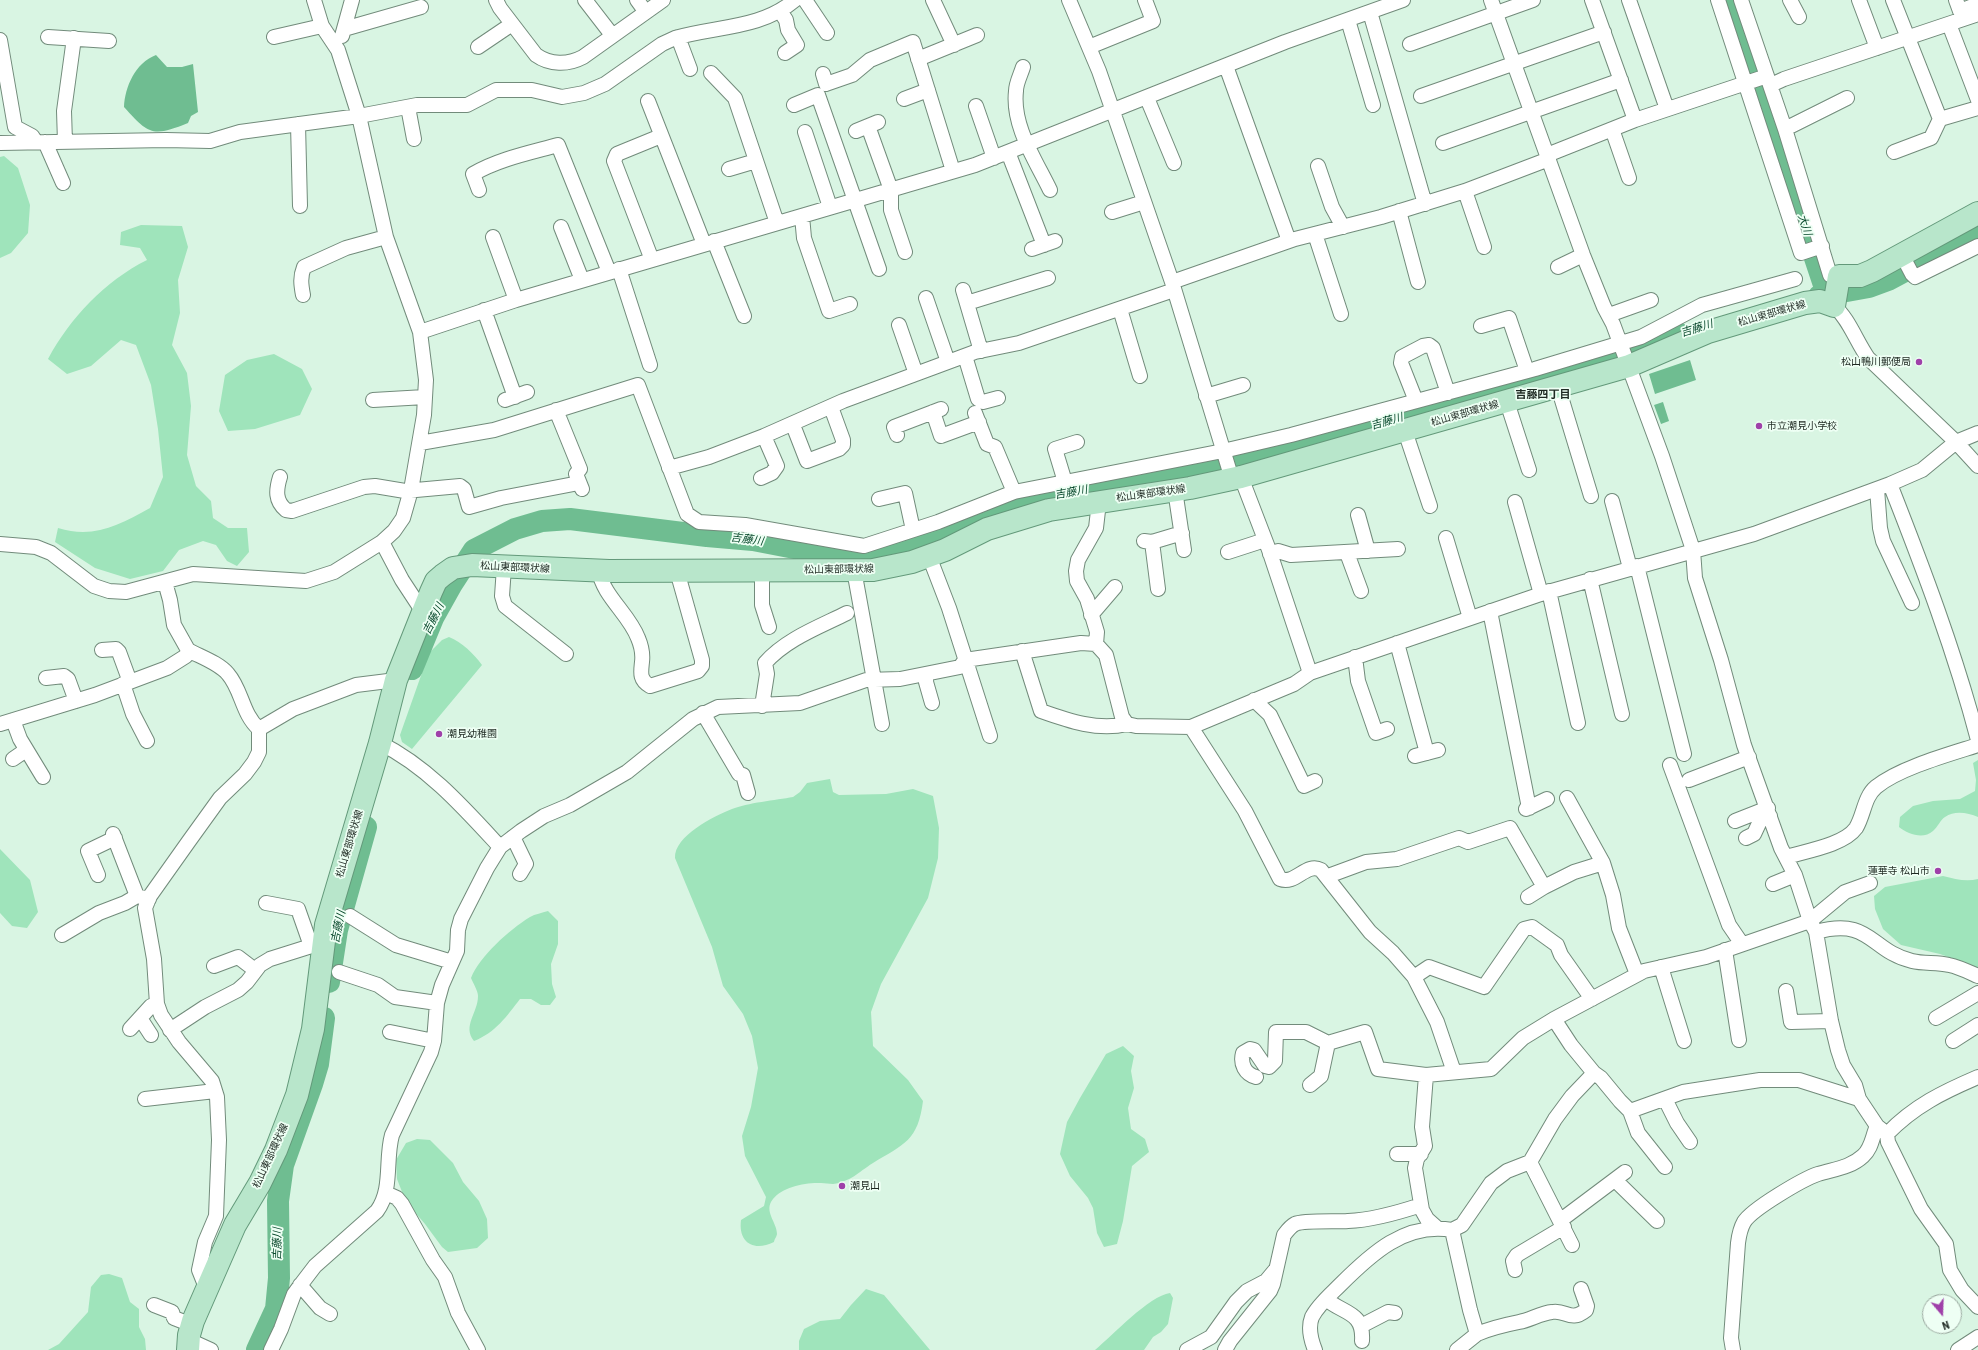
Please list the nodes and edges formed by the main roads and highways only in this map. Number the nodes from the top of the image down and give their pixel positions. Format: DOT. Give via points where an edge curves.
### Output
graph roads {
  1 [pos="1978,213"];
  2 [pos="190,1338"];
  1 -- 2 [label="main road, 松山東部環状線" via="1903,257 1860,276 1820,301 1625,355 1558,387 1235,477 1175,490 1049,510 987,529 929,556 892,567 762,571 599,571 462,567 436,581 396,680 387,747 318,944 313,1029 297,1095 260,1184 235,1225"];
}
